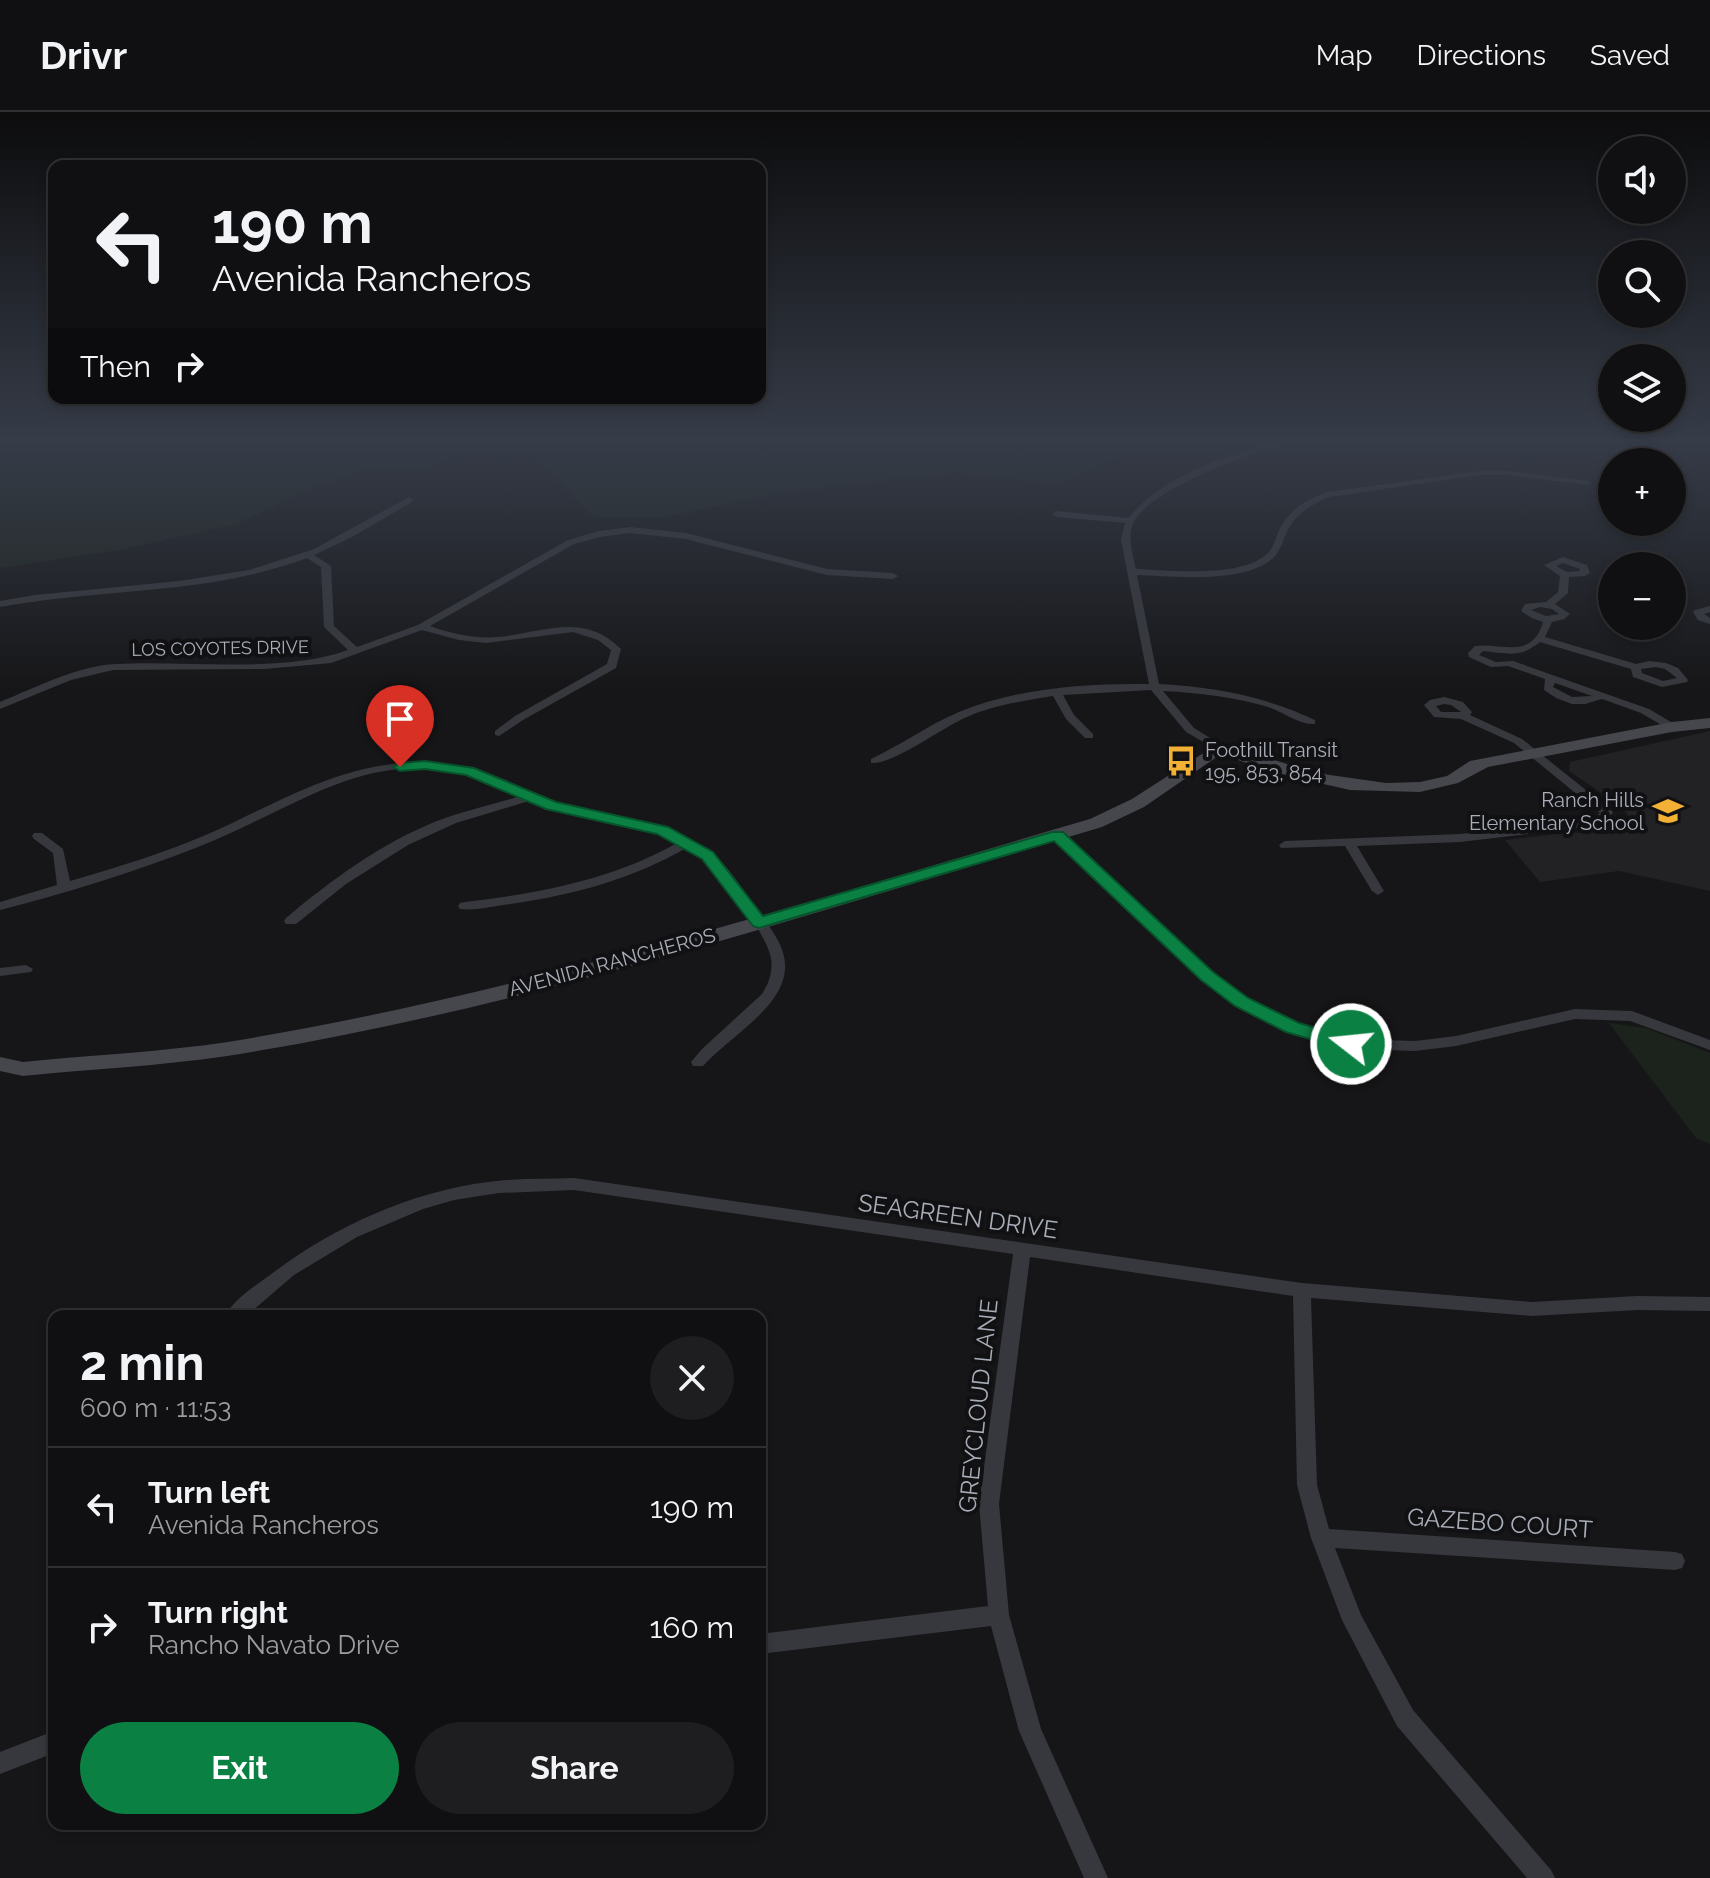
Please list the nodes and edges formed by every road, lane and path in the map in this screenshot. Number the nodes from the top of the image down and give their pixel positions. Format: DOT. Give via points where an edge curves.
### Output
graph roads {
  1 [pos="371,522"];
  2 [pos="1130,522"];
  3 [pos="1286,522"];
  4 [pos="308,555"];
  5 [pos="1132,572"];
  6 [pos="1565,575"];
  7 [pos="893,576"];
  8 [pos="0,604"];
  9 [pos="1548,605"];
  10 [pos="1710,609"];
  11 [pos="1548,620"];
  12 [pos="1710,621"];
  13 [pos="422,627"];
  14 [pos="1540,639"];
  15 [pos="356,652"];
  16 [pos="1636,667"];
  17 [pos="1655,683"];
  18 [pos="1155,688"];
  19 [pos="1057,694"];
  20 [pos="0,706"];
  21 [pos="1645,711"];
  22 [pos="1710,714"];
  23 [pos="1463,716"];
  24 [pos="1311,722"];
  25 [pos="1710,723"];
  26 [pos="1672,727"];
  27 [pos="499,733"];
  28 [pos="1089,736"];
  29 [pos="1219,748"];
  30 [pos="1537,756"];
  31 [pos="875,761"];
  32 [pos="529,797"];
  33 [pos="38,836"];
  34 [pos="1057,836"];
  35 [pos="688,842"];
  36 [pos="1349,843"];
  37 [pos="1285,845"];
  38 [pos="64,887"];
  39 [pos="1378,891"];
  40 [pos="0,906"];
  41 [pos="465,906"];
  42 [pos="291,921"];
  43 [pos="759,922"];
  44 [pos="26,969"];
  45 [pos="0,972"];
  46 [pos="1710,1045"];
  47 [pos="698,1062"];
  48 [pos="0,1064"];
  49 [pos="23,1069"];
  50 [pos="0,1079"];
  51 [pos="1022,1250"];
  52 [pos="1302,1290"];
  53 [pos="1710,1304"];
  54 [pos="240,1310"];
  55 [pos="1321,1538"];
  56 [pos="1675,1561"];
  57 [pos="999,1615"];
  58 [pos="766,1643"];
  59 [pos="48,1744"];
  60 [pos="0,1763"];
  61 [pos="1096,1878"];
  62 [pos="1543,1878"];
  1 -- 4 [label="street"];
  2 -- 5 [label="street" via="1125,540"];
  3 -- 5 [label="street" via="1272,554 1257,565 1229,572"];
  4 -- 8 [label="street" via="223,577"];
  4 -- 15 [label="street" via="326,566 329,627"];
  5 -- 18 [label="street"];
  6 -- 9 [label="street" via="1560,597"];
  7 -- 13 [label="street, LOS COYOTES DRIVE" via="827,572 686,536 630,530 571,542"];
  9 -- 11 [label="street" via="1565,614"];
  9 -- 11 [label="street" via="1526,609"];
  10 -- 12 [label="street" via="1698,612"];
  11 -- 14 [label="street"];
  13 -- 15 [label="street, LOS COYOTES DRIVE"];
  13 -- 27 [label="street" via="475,640 559,628 583,630 616,649 612,666"];
  14 -- 16 [label="street"];
  14 -- 21 [label="street" via="1507,658 1550,680 1548,688 1560,696 1580,702 1598,696"];
  15 -- 20 [label="street, LOS COYOTES DRIVE" via="302,664 113,667 67,678"];
  16 -- 17 [label="street" via="1637,675"];
  16 -- 17 [label="street" via="1663,665 1683,680"];
  17 -- 21 [label="street"];
  18 -- 19 [label="street" via="1096,687"];
  18 -- 24 [label="street" via="1258,700"];
  18 -- 29 [label="street" via="1190,730"];
  19 -- 28 [label="street"];
  19 -- 31 [label="street" via="976,709"];
  21 -- 26 [label="street"];
  22 -- 26 [label="main road"];
  23 -- 30 [label="street" via="1518,741"];
  25 -- 26 [label="main road"];
  26 -- 30 [label="main road"];
  29 -- 30 [label="main road" via="1316,780 1353,785 1417,785"];
  29 -- 34 [label="main road, AVENIDA RANCHEROS" via="1138,803"];
  30 -- 36 [label="street" via="1607,813 1596,822 1487,835"];
  32 -- 35 [label="street"];
  32 -- 38 [label="street" via="469,771 425,765 375,769 320,782 198,843"];
  32 -- 42 [label="street" via="417,835 319,897"];
  33 -- 38 [label="street" via="59,852"];
  34 -- 43 [label="main road, AVENIDA RANCHEROS"];
  34 -- 46 [label="street" via="1207,976 1241,1002 1293,1027 1351,1044 1415,1046 1575,1014 1632,1016"];
  35 -- 41 [label="street" via="640,869 609,879 543,896"];
  35 -- 43 [label="street" via="724,873"];
  36 -- 37 [label="street"];
  36 -- 39 [label="street"];
  38 -- 40 [label="street"];
  43 -- 47 [label="street" via="772,939 778,976 755,1011"];
  43 -- 49 [label="main road, AVENIDA RANCHEROS" via="564,976 325,1030 226,1049"];
  44 -- 45 [label="street"];
  48 -- 49 [label="main road, AVENIDA RANCHEROS"];
  49 -- 50 [label="main road, AVENIDA RANCHEROS"];
  51 -- 52 [label="street, SEAGREEN DRIVE"];
  51 -- 54 [label="street, SEAGREEN DRIVE" via="574,1184 486,1189 398,1210 319,1250 258,1291"];
  51 -- 57 [label="street, GREYCLOUD LANE" via="989,1504"];
  52 -- 53 [label="street, SEAGREEN DRIVE" via="1532,1309"];
  52 -- 55 [label="street" via="1307,1485"];
  55 -- 56 [label="street, GAZEBO COURT"];
  55 -- 62 [label="street" via="1352,1620 1405,1718"];
  57 -- 58 [label="street"];
  57 -- 61 [label="street, GREYCLOUD LANE" via="1030,1731"];
  59 -- 60 [label="street"];
}
